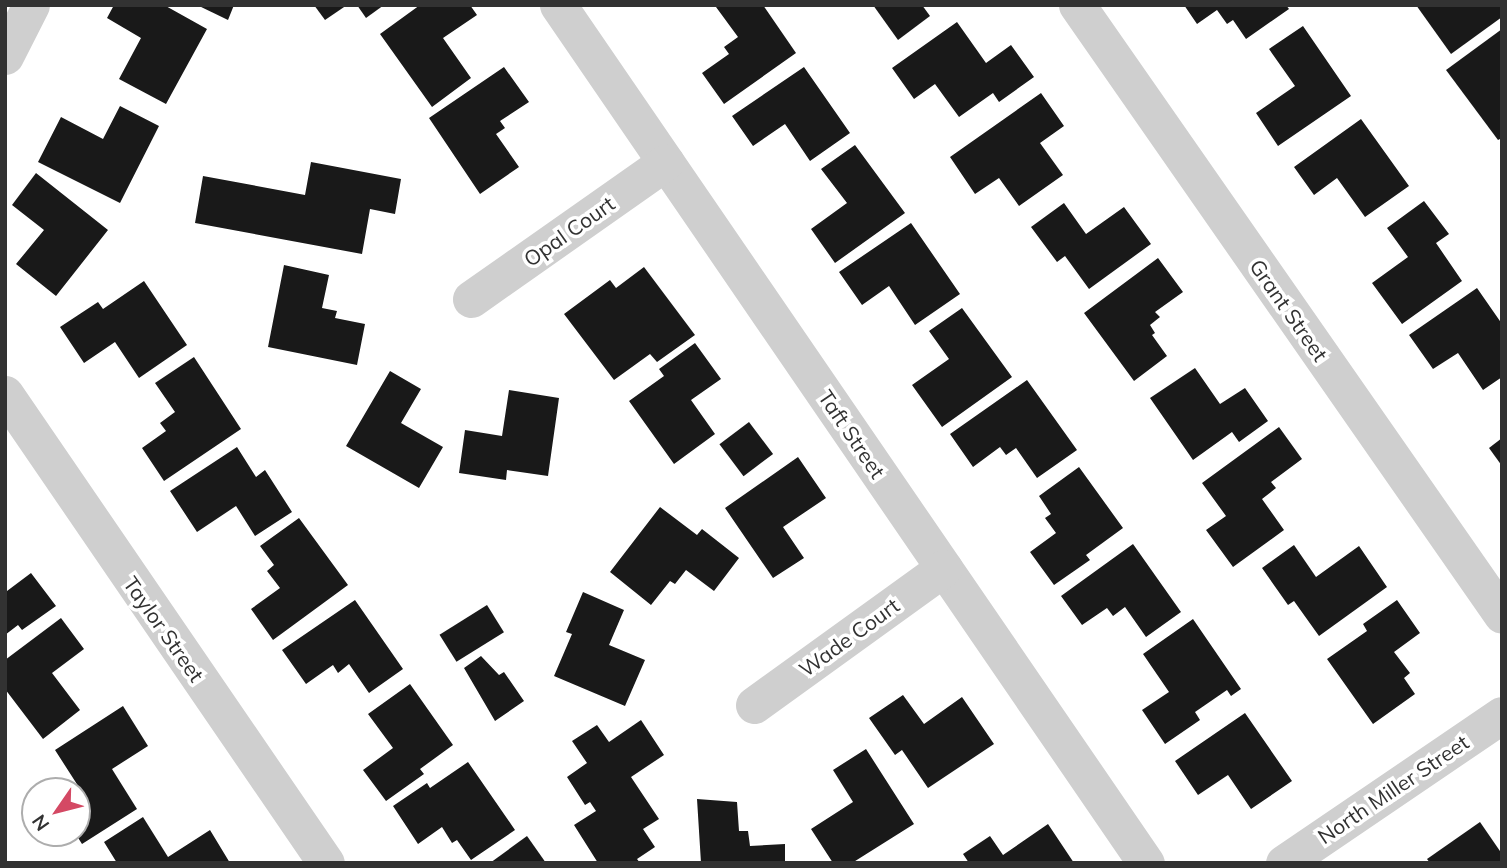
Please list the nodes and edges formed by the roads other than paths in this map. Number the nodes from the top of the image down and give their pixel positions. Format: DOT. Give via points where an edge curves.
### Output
graph roads {
  1 [pos="31,5"];
  2 [pos="558,5"];
  3 [pos="1077,5"];
  4 [pos="5,56"];
  5 [pos="666,162"];
  6 [pos="471,299"];
  7 [pos="5,394"];
  8 [pos="944,568"];
  9 [pos="1502,615"];
  10 [pos="754,705"];
  11 [pos="1502,715"];
  12 [pos="326,863"];
  13 [pos="1146,863"];
  14 [pos="1284,863"];
  1 -- 4 [label="street"];
  2 -- 5 [label="street, Taft Street"];
  3 -- 9 [label="street, Grant Street"];
  5 -- 6 [label="street, Opal Court"];
  5 -- 8 [label="street, Taft Street"];
  7 -- 12 [label="street, Taylor Street"];
  8 -- 10 [label="street, Wade Court"];
  8 -- 13 [label="street, Taft Street"];
  11 -- 14 [label="street, North Miller Street"];
}
